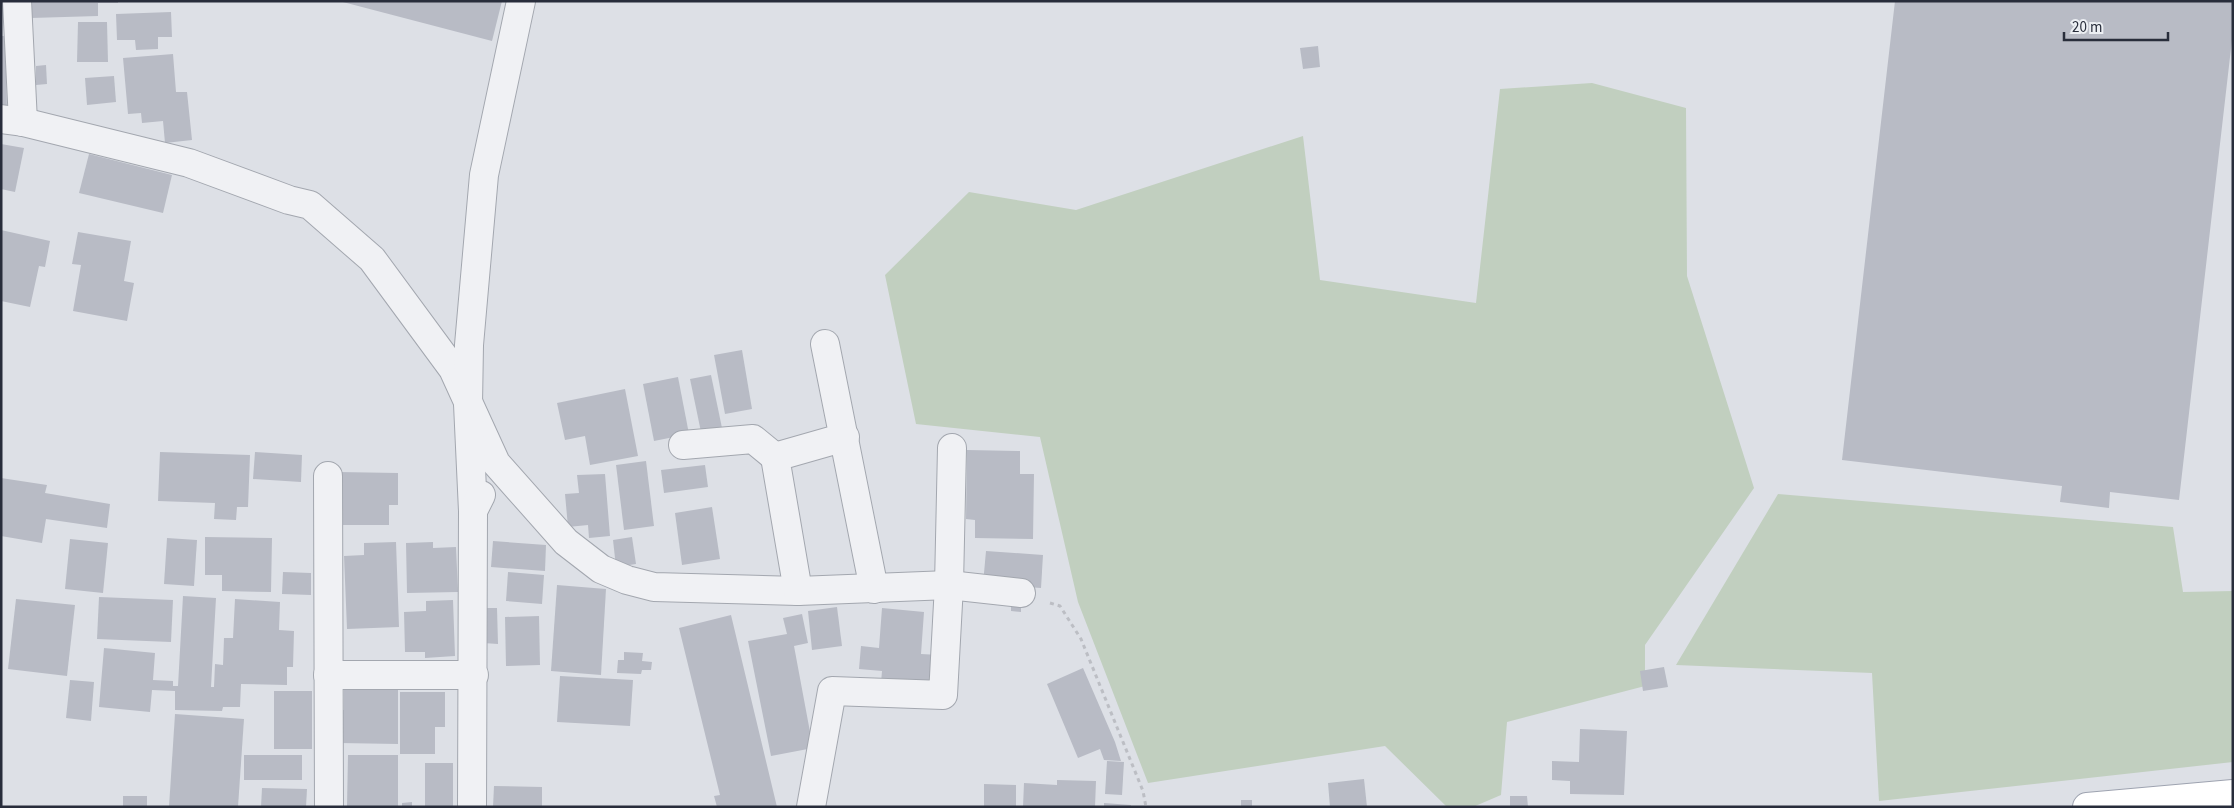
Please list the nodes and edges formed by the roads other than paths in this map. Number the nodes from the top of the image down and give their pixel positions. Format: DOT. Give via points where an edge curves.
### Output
graph roads {
  1 [pos="17,1"];
  2 [pos="520,1"];
  3 [pos="12,120"];
  4 [pos="825,344"];
  5 [pos="468,404"];
  6 [pos="845,436"];
  7 [pos="683,444"];
  8 [pos="952,448"];
  9 [pos="775,457"];
  10 [pos="496,463"];
  11 [pos="328,476"];
  12 [pos="473,511"];
  13 [pos="949,585"];
  14 [pos="874,589"];
  15 [pos="798,591"];
  16 [pos="1020,593"];
  17 [pos="474,675"];
  18 [pos="328,676"];
  19 [pos="2233,794"];
  20 [pos="329,807"];
  21 [pos="472,807"];
  22 [pos="811,807"];
  23 [pos="2087,807"];
  1 -- 3 [label="street"];
  2 -- 5 [label="street" via="484,175 469,344"];
  3 -- 5 [label="street" via="189,163 310,205 372,259 454,369"];
  4 -- 6 [label="street"];
  5 -- 10 [label="street"];
  5 -- 12 [label="street"];
  6 -- 9 [label="street"];
  6 -- 14 [label="street"];
  7 -- 9 [label="street" via="753,439"];
  8 -- 13 [label="street"];
  9 -- 15 [label="street"];
  10 -- 12 [label="street"];
  10 -- 15 [label="street" via="577,552 627,580 654,587"];
  11 -- 18 [label="street"];
  12 -- 17 [label="street"];
  13 -- 14 [label="street"];
  13 -- 16 [label="street"];
  13 -- 22 [label="street" via="943,695 832,691"];
  14 -- 15 [label="street"];
  17 -- 18 [label="street"];
  17 -- 21 [label="street"];
  18 -- 20 [label="street"];
  19 -- 23 [label="main road"];
}
